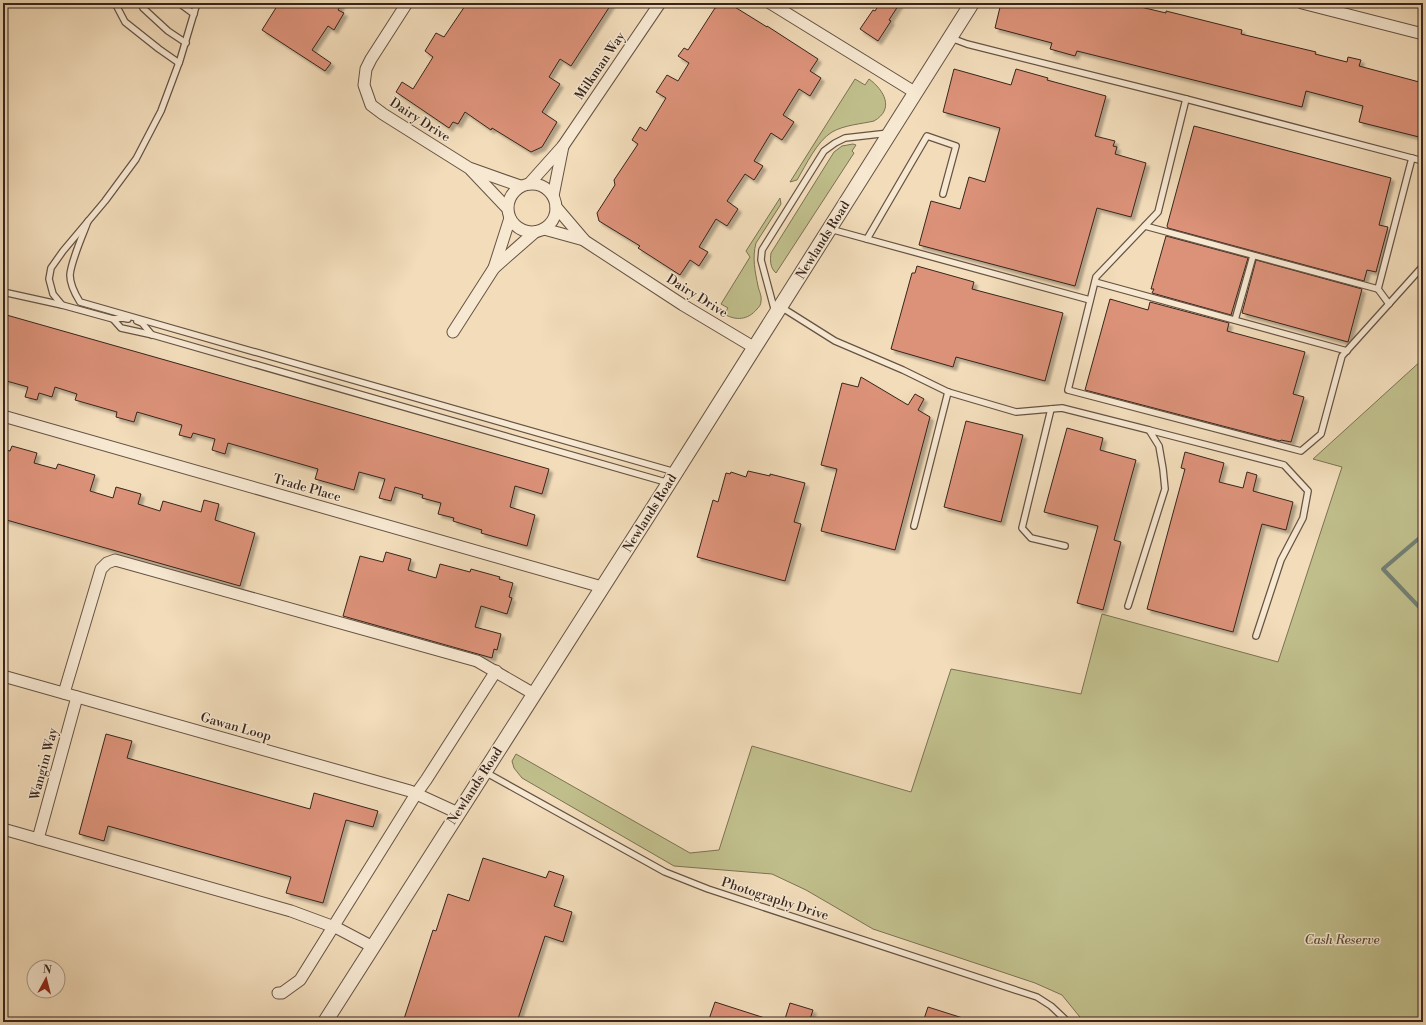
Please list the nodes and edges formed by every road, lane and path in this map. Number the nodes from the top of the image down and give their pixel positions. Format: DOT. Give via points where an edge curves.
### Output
graph roads {
  1 [pos="115,3"];
  2 [pos="141,3"];
  3 [pos="179,3"];
  4 [pos="196,3"];
  5 [pos="406,3"];
  6 [pos="660,3"];
  7 [pos="770,3"];
  8 [pos="972,3"];
  9 [pos="1302,3"];
  10 [pos="194,14"];
  11 [pos="1423,34"];
  12 [pos="950,37"];
  13 [pos="186,43"];
  14 [pos="179,63"];
  15 [pos="916,93"];
  16 [pos="1186,99"];
  17 [pos="891,132"];
  18 [pos="563,146"];
  19 [pos="1412,158"];
  20 [pos="1423,161"];
  21 [pos="469,168"];
  22 [pos="524,185"];
  23 [pos="942,194"];
  24 [pos="553,196"];
  25 [pos="556,207"];
  26 [pos="509,213"];
  27 [pos="88,221"];
  28 [pos="1144,226"];
  29 [pos="830,229"];
  30 [pos="539,230"];
  31 [pos="867,239"];
  32 [pos="585,241"];
  33 [pos="1253,256"];
  34 [pos="1423,266"];
  35 [pos="494,268"];
  36 [pos="1095,282"];
  37 [pos="1378,289"];
  38 [pos="3,292"];
  39 [pos="1090,300"];
  40 [pos="1389,304"];
  41 [pos="62,305"];
  42 [pos="778,310"];
  43 [pos="113,319"];
  44 [pos="1235,320"];
  45 [pos="453,332"];
  46 [pos="153,335"];
  47 [pos="755,348"];
  48 [pos="1347,351"];
  49 [pos="948,392"];
  50 [pos="1051,409"];
  51 [pos="3,416"];
  52 [pos="1149,430"];
  53 [pos="672,478"];
  54 [pos="914,526"];
  55 [pos="1065,546"];
  56 [pos="602,587"];
  57 [pos="1128,606"];
  58 [pos="1256,636"];
  59 [pos="496,671"];
  60 [pos="3,676"];
  61 [pos="64,693"];
  62 [pos="534,694"];
  63 [pos="77,697"];
  64 [pos="485,772"];
  65 [pos="416,794"];
  66 [pos="458,813"];
  67 [pos="3,829"];
  68 [pos="38,839"];
  69 [pos="334,927"];
  70 [pos="373,947"];
  71 [pos="278,993"];
  72 [pos="325,1022"];
  73 [pos="1068,1022"];
  1 -- 14 [label="lane" via="125,22"];
  2 -- 13 [label="lane" via="143,8 168,31"];
  3 -- 10 [label="lane"];
  4 -- 10 [label="lane"];
  5 -- 21 [label="street, Dairy Drive" via="371,58 366,69 364,85 372,105 383,114"];
  6 -- 18 [label="street, Milkman Way"];
  7 -- 15 [label="street"];
  8 -- 12 [label="street, Newlands Road"];
  9 -- 11 [label="street"];
  10 -- 13 [label="lane"];
  12 -- 15 [label="street, Newlands Road"];
  12 -- 16 [label="lane" via="967,44"];
  13 -- 14 [label="lane"];
  14 -- 27 [label="lane" via="161,111 136,159"];
  15 -- 17 [label="street, Newlands Road"];
  16 -- 19 [label="lane"];
  16 -- 28 [label="lane" via="1158,212"];
  17 -- 29 [label="street, Newlands Road"];
  17 -- 42 [label="lane" via="846,138 824,151 762,250 761,260"];
  18 -- 22 [label="street, Milkman Way"];
  18 -- 24 [label="street, Milkman Way"];
  19 -- 20 [label="lane"];
  19 -- 37 [label="lane"];
  21 -- 22 [label="street, Dairy Drive"];
  21 -- 26 [label="street, Dairy Drive"];
  22 -- 24 [label="street" via="543,186"];
  22 -- 26 [label="street" via="510,196"];
  23 -- 31 [label="lane" via="956,146 927,136"];
  24 -- 25 [label="street"];
  25 -- 30 [label="street" via="553,220"];
  25 -- 32 [label="street, Dairy Drive"];
  26 -- 30 [label="street" via="520,229"];
  26 -- 35 [label="street"];
  27 -- 41 [label="lane" via="51,268 49,279 53,294"];
  27 -- 53 [label="lane" via="70,275 73,290 80,302"];
  28 -- 33 [label="lane"];
  28 -- 36 [label="lane" via="1096,277"];
  29 -- 31 [label="lane"];
  29 -- 42 [label="street, Newlands Road"];
  30 -- 32 [label="street, Dairy Drive"];
  30 -- 35 [label="street"];
  31 -- 39 [label="lane"];
  32 -- 47 [label="street, Dairy Drive"];
  33 -- 37 [label="lane"];
  33 -- 44 [label="lane"];
  34 -- 40 [label="lane"];
  35 -- 45 [label="street"];
  36 -- 39 [label="lane"];
  36 -- 44 [label="lane"];
  37 -- 40 [label="lane"];
  38 -- 41 [label="lane"];
  39 -- 48 [label="lane" via="1068,390 1302,451 1321,434 1342,356"];
  40 -- 48 [label="lane"];
  41 -- 43 [label="lane"];
  42 -- 47 [label="street, Newlands Road"];
  42 -- 49 [label="lane" via="835,341"];
  43 -- 46 [label="lane" via="121,328"];
  43 -- 46 [label="lane" via="123,318 142,323"];
  44 -- 48 [label="lane"];
  46 -- 53 [label="lane"];
  47 -- 53 [label="street, Newlands Road"];
  49 -- 50 [label="lane" via="1016,412"];
  49 -- 54 [label="lane"];
  50 -- 52 [label="lane" via="1062,408"];
  50 -- 55 [label="lane" via="1022,528 1031,538"];
  51 -- 56 [label="street, Trade Place"];
  52 -- 57 [label="lane" via="1159,446 1165,489"];
  52 -- 58 [label="lane" via="1284,465 1308,491 1303,518 1281,560"];
  53 -- 56 [label="street, Newlands Road"];
  56 -- 62 [label="street, Newlands Road"];
  59 -- 61 [label="street" via="477,661 115,560 101,569"];
  59 -- 62 [label="street"];
  59 -- 65 [label="street"];
  60 -- 61 [label="street, Gawan Loop"];
  61 -- 63 [label="street, Gawan Loop"];
  62 -- 64 [label="street, Newlands Road"];
  63 -- 65 [label="street, Gawan Loop"];
  63 -- 68 [label="street, Wangim Way"];
  64 -- 66 [label="street, Newlands Road"];
  64 -- 73 [label="lane, Photography Drive" via="665,872 708,889 1037,997"];
  65 -- 66 [label="street, Gawan Loop"];
  65 -- 69 [label="street"];
  66 -- 70 [label="street, Newlands Road"];
  67 -- 68 [label="street"];
  68 -- 69 [label="street" via="291,911"];
  69 -- 70 [label="street"];
  69 -- 71 [label="street" via="300,980 282,993"];
  70 -- 72 [label="street, Newlands Road"];
}
